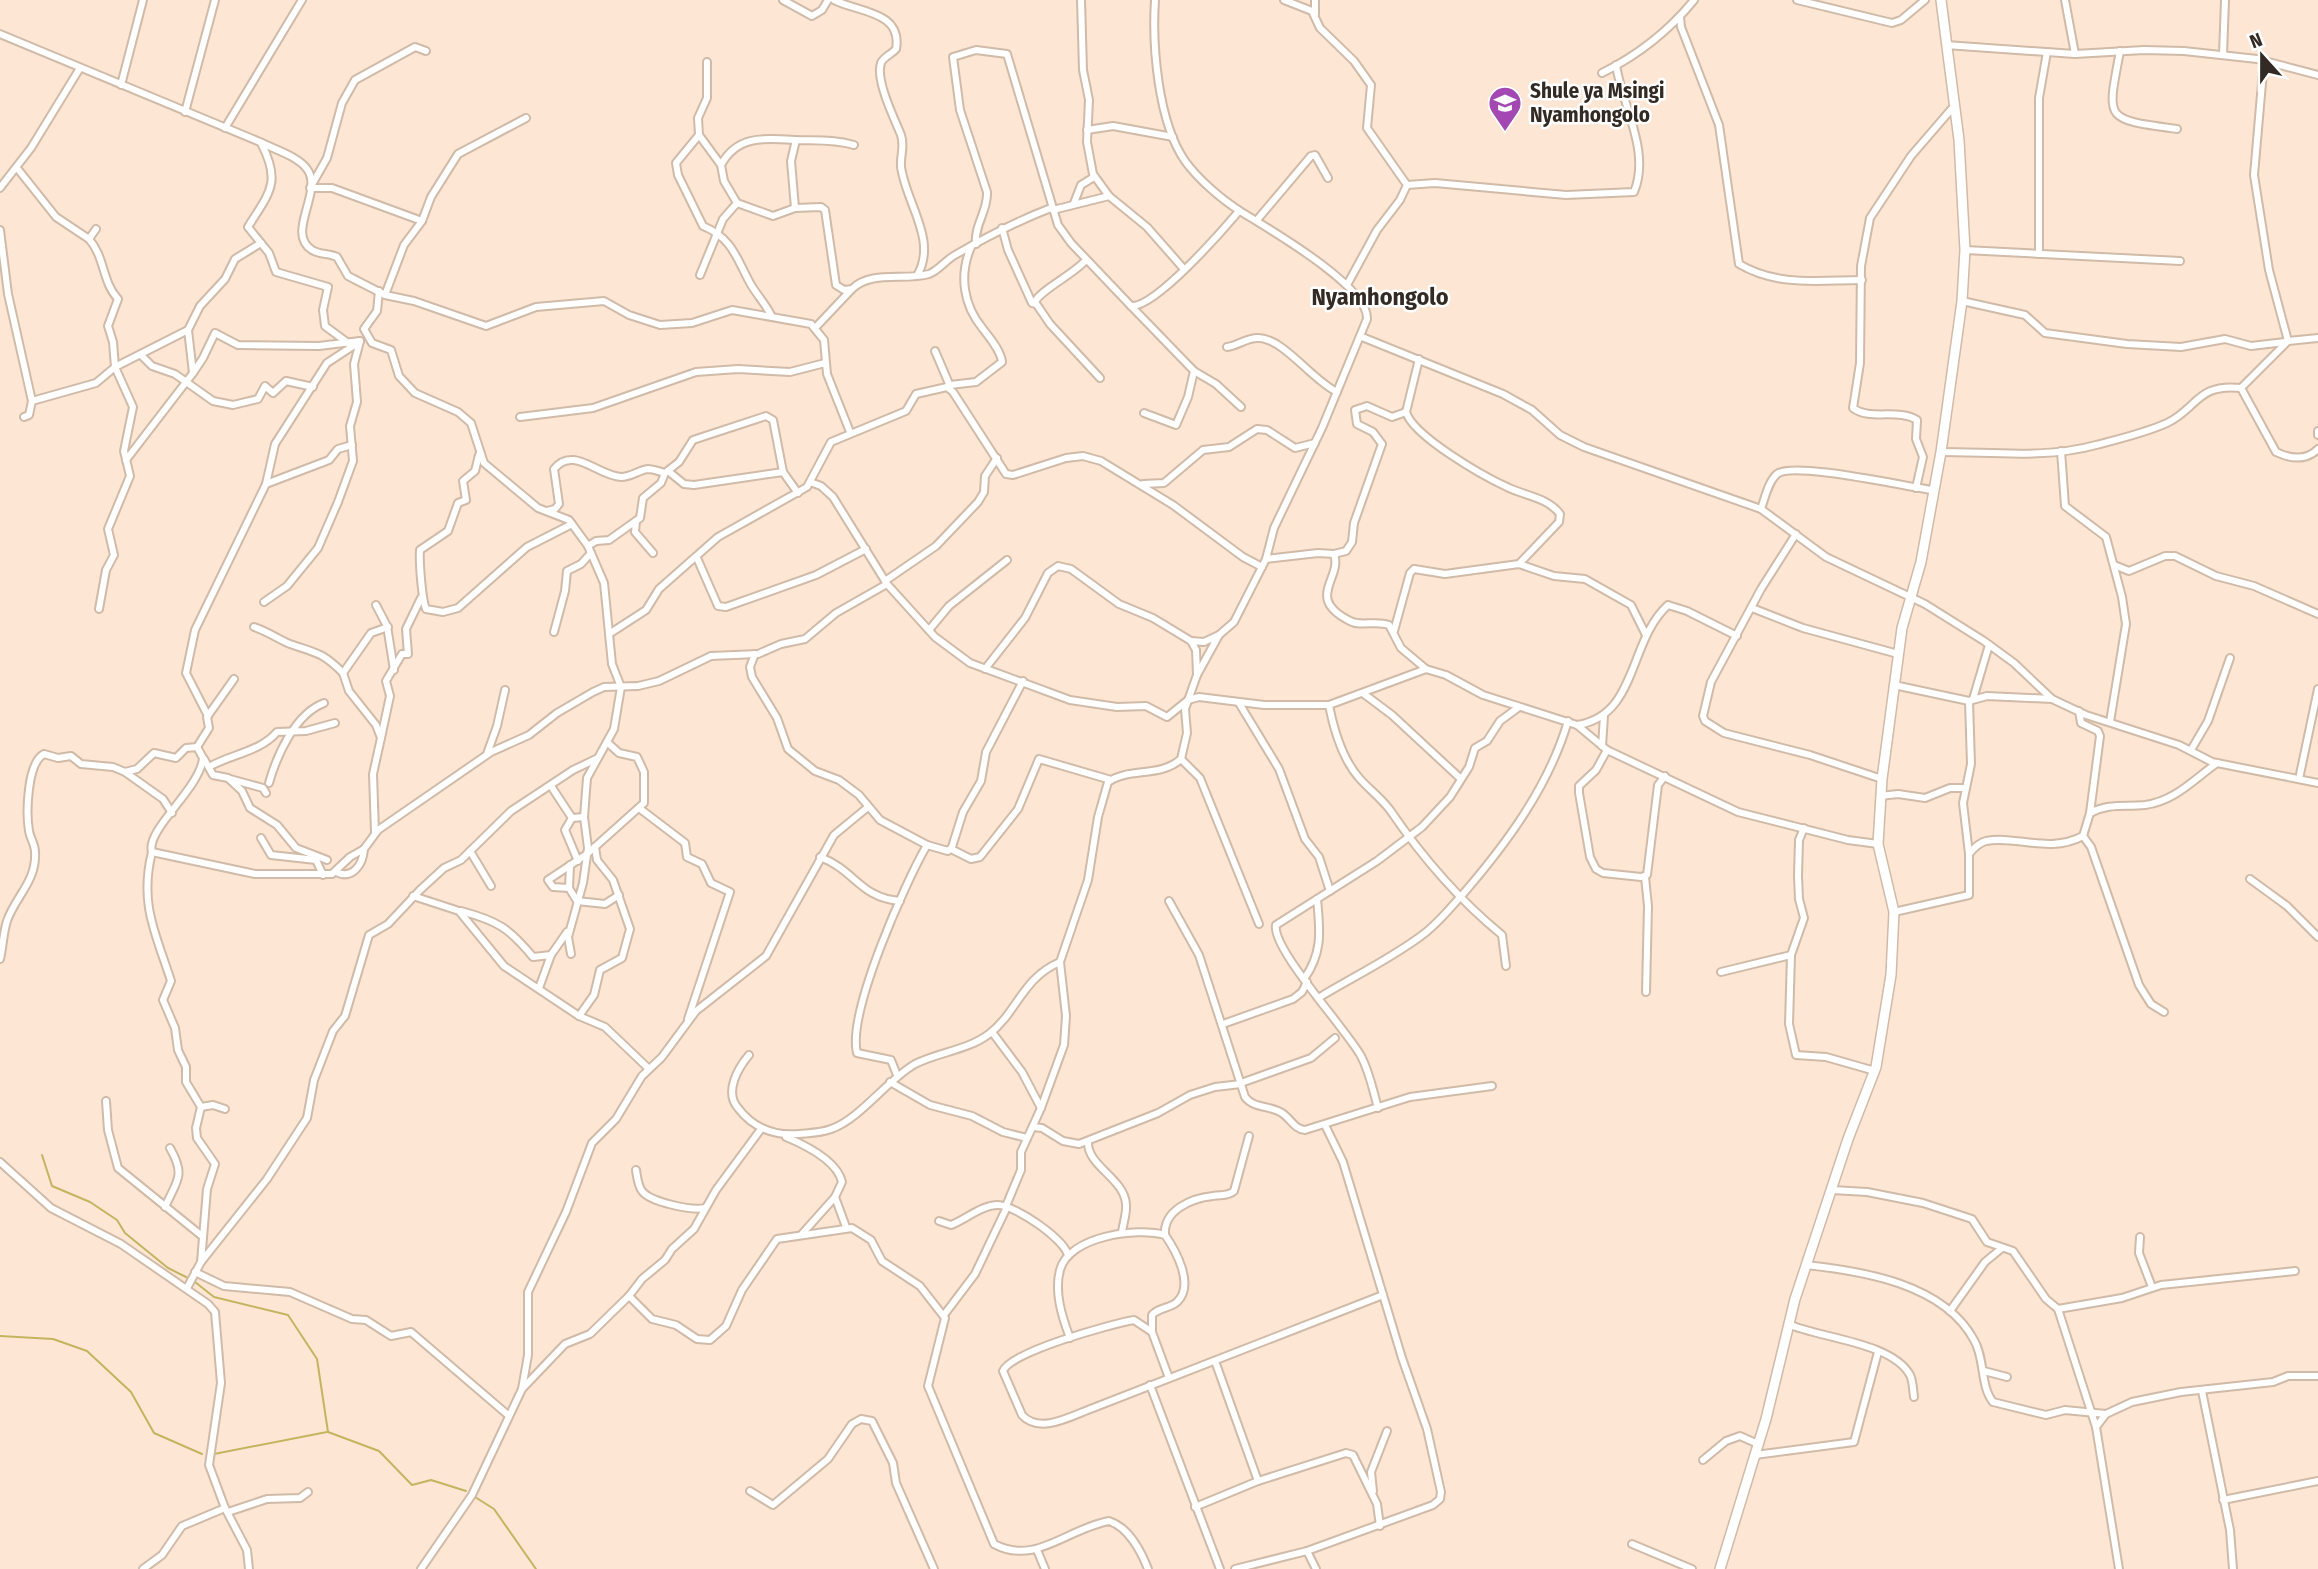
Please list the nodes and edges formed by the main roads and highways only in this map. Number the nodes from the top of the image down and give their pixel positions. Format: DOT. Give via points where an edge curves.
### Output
graph roads {
  1 [pos="1941,0"];
  2 [pos="1720,1569"];
  1 -- 2 [label="main road" via="1955,105 1965,250 1941,452 1926,541 1898,654 1880,796 1878,844 1894,912 1892,961 1875,1071 1806,1265"];
}
